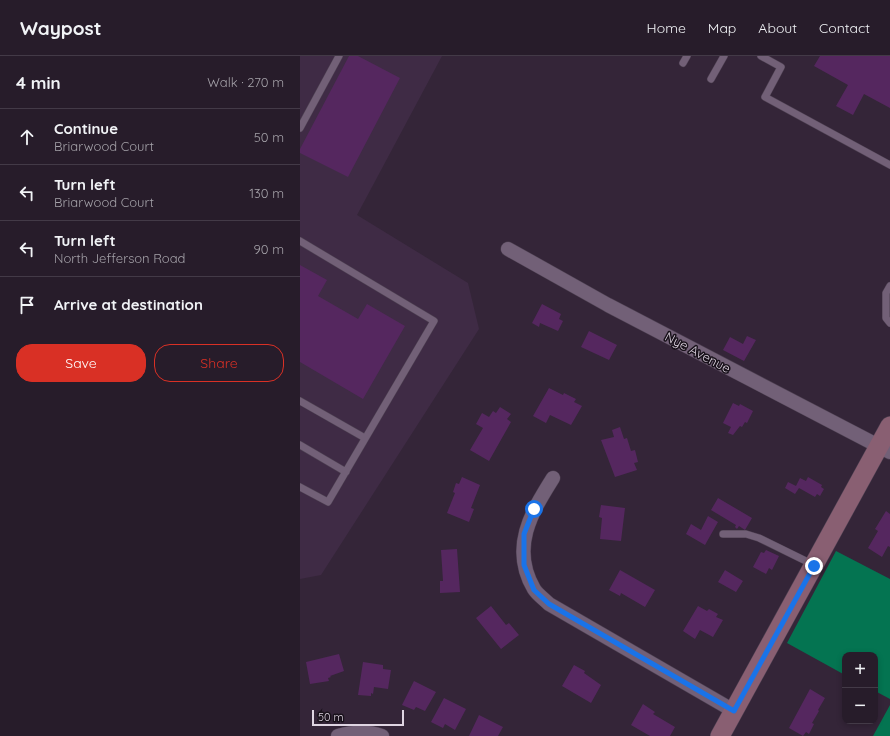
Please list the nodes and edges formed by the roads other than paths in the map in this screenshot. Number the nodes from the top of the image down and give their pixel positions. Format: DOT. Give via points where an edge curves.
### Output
graph roads {
  1 [pos="339,56"];
  2 [pos="724,56"];
  3 [pos="761,56"];
  4 [pos="711,79"];
  5 [pos="300,128"];
  6 [pos="890,165"];
  7 [pos="300,240"];
  8 [pos="508,250"];
  9 [pos="890,286"];
  10 [pos="890,322"];
  11 [pos="300,401"];
  12 [pos="890,426"];
  13 [pos="365,438"];
  14 [pos="300,445"];
  15 [pos="884,449"];
  16 [pos="346,472"];
  17 [pos="553,478"];
  18 [pos="300,487"];
  19 [pos="722,534"];
  20 [pos="814,566"];
  21 [pos="734,711"];
  22 [pos="338,736"];
  23 [pos="382,736"];
  24 [pos="720,736"];
  1 -- 5 [label="lane"];
  2 -- 4 [label="lane"];
  3 -- 6 [label="lane" via="781,67 765,97"];
  7 -- 13 [label="lane" via="434,321"];
  8 -- 15 [label="street, Nye Avenue"];
  9 -- 10 [label="lane" via="886,293 886,318"];
  11 -- 13 [label="lane"];
  12 -- 15 [label="street"];
  13 -- 16 [label="lane"];
  14 -- 16 [label="lane"];
  15 -- 20 [label="street"];
  16 -- 18 [label="lane" via="328,502"];
  17 -- 21 [label="street" via="534,509 524,534 524,565 534,590 549,604"];
  19 -- 20 [label="lane" via="746,534 759,538"];
  20 -- 21 [label="street"];
  21 -- 24 [label="street"];
  22 -- 23 [label="street" via="368,733"];
}
